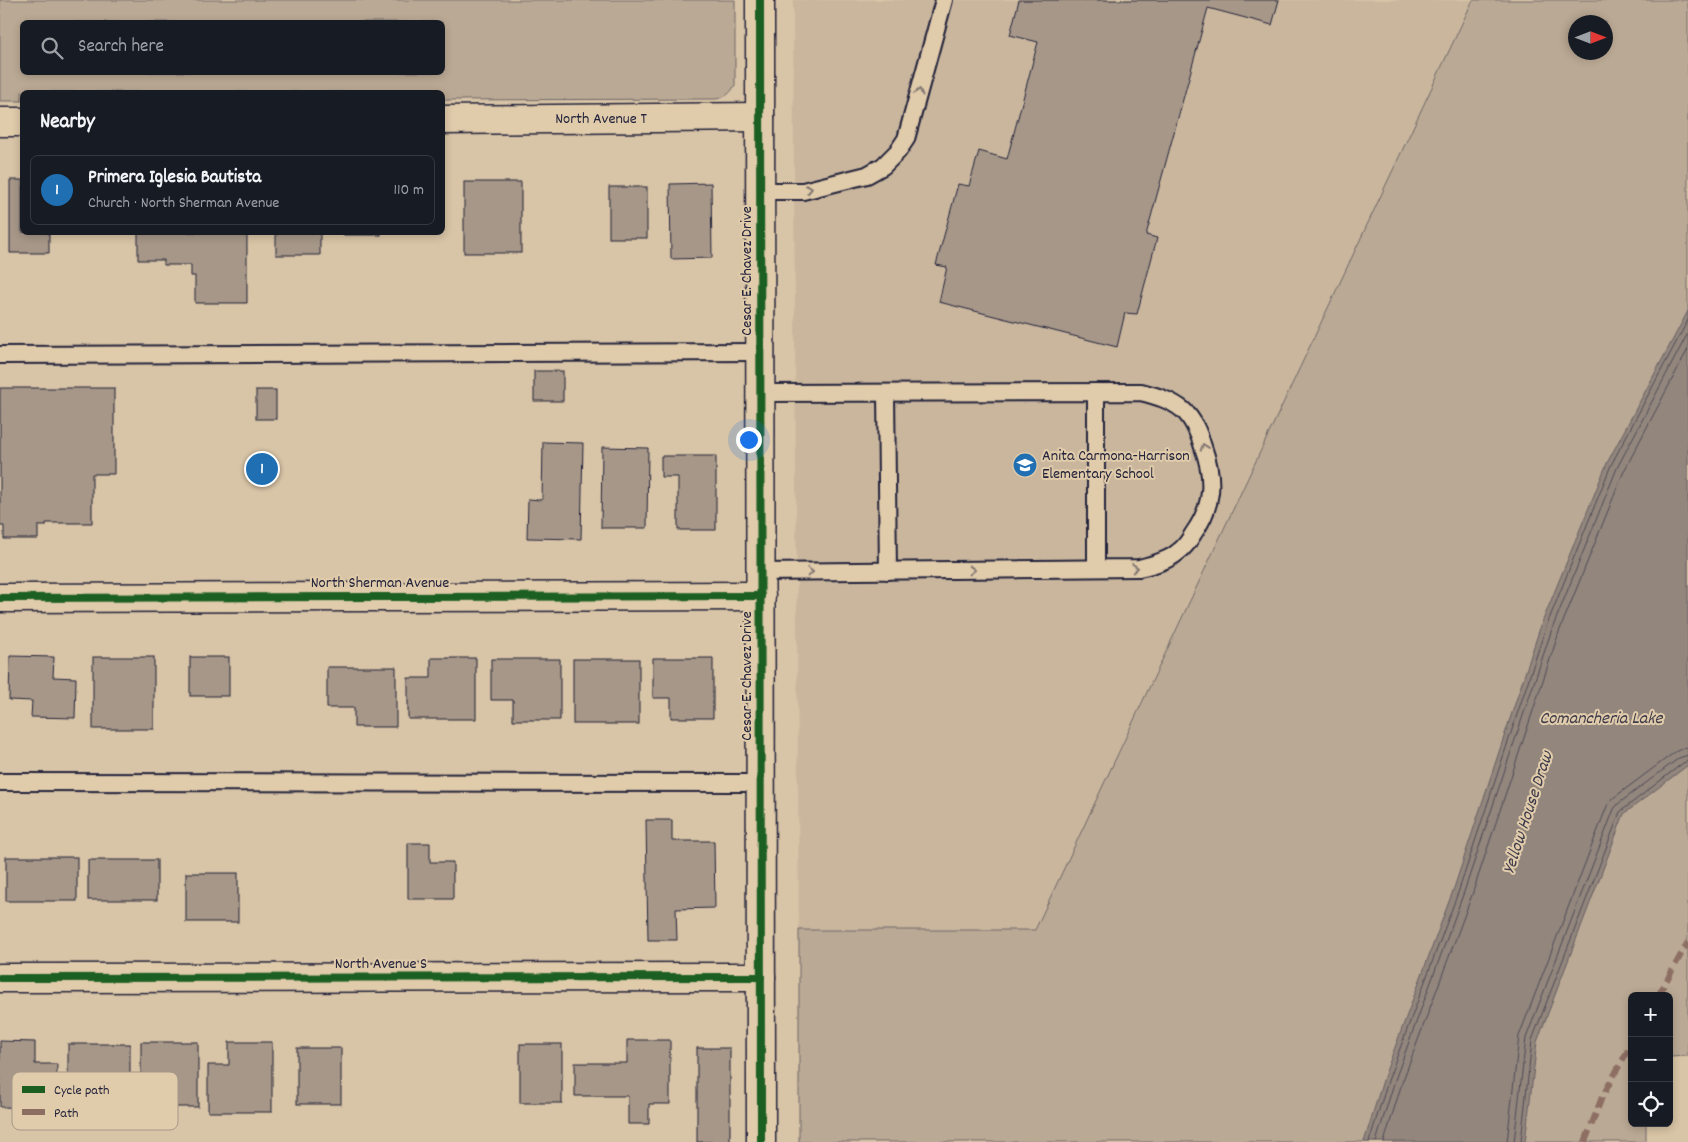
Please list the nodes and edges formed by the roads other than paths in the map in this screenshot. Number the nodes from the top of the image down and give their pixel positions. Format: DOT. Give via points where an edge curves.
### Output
graph roads {
  1 [pos="760,0"];
  2 [pos="944,0"];
  3 [pos="760,117"];
  4 [pos="445,120"];
  5 [pos="0,122"];
  6 [pos="20,122"];
  7 [pos="760,191"];
  8 [pos="761,352"];
  9 [pos="0,355"];
  10 [pos="1096,392"];
  11 [pos="761,393"];
  12 [pos="886,393"];
  13 [pos="1096,568"];
  14 [pos="888,571"];
  15 [pos="761,584"];
  16 [pos="0,598"];
  17 [pos="0,782"];
  18 [pos="761,783"];
  19 [pos="761,977"];
  20 [pos="0,978"];
  21 [pos="761,1142"];
  1 -- 3 [label="street, Cesar E. Chavez Drive"];
  7 -- 2 [label="lane, one-way" via="803,191 867,175 884,166 906,140"];
  3 -- 4 [label="street, North Avenue T"];
  3 -- 7 [label="street, Cesar E. Chavez Drive"];
  5 -- 6 [label="street"];
  7 -- 8 [label="street, Cesar E. Chavez Drive"];
  8 -- 9 [label="lane"];
  8 -- 11 [label="street, Cesar E. Chavez Drive"];
  10 -- 12 [label="lane"];
  10 -- 13 [label="lane"];
  13 -- 10 [label="lane, one-way" via="1139,568 1178,553 1202,521 1210,502 1207,458 1200,437 1184,411 1171,402 1141,392"];
  11 -- 12 [label="lane"];
  11 -- 15 [label="street, Cesar E. Chavez Drive"];
  12 -- 14 [label="lane"];
  14 -- 13 [label="lane, one-way"];
  15 -- 14 [label="lane, one-way"];
  15 -- 16 [label="street, North Sherman Avenue"];
  15 -- 18 [label="street, Cesar E. Chavez Drive"];
  17 -- 18 [label="lane"];
  18 -- 19 [label="street, Cesar E. Chavez Drive"];
  19 -- 20 [label="street, North Avenue S"];
  19 -- 21 [label="street, Cesar E. Chavez Drive"];
}
